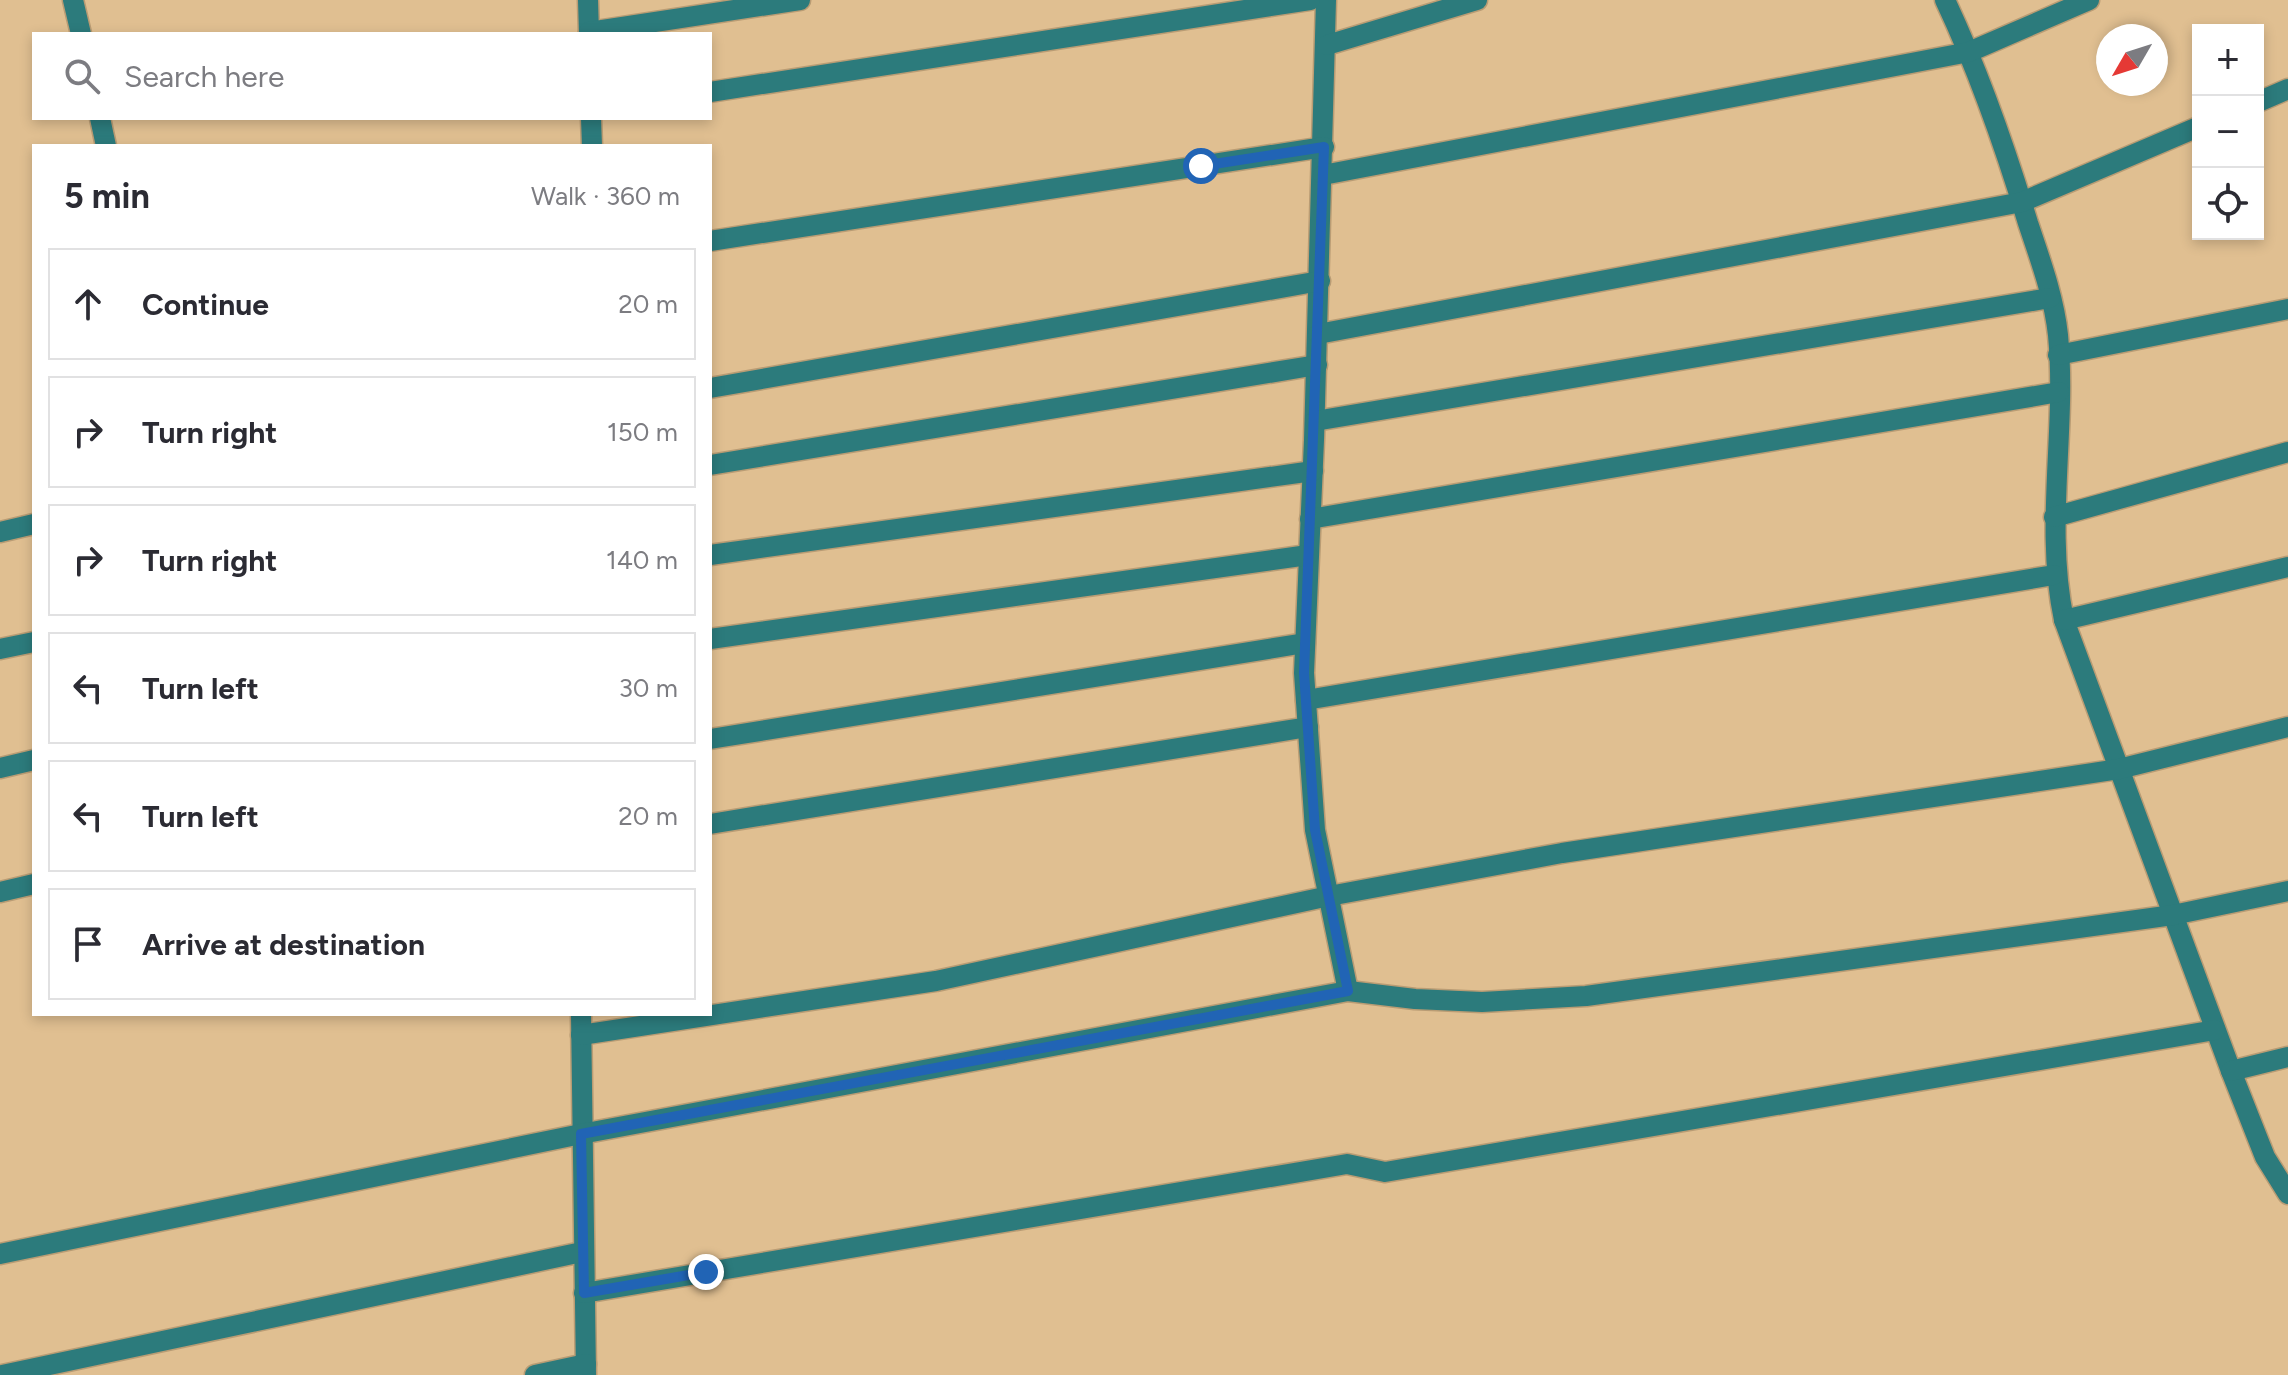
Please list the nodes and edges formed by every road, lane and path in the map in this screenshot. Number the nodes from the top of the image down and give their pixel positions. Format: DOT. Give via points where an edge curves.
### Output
graph roads {
  1 [pos="73,0"];
  2 [pos="588,0"];
  3 [pos="800,0"];
  4 [pos="1310,0"];
  5 [pos="1326,0"];
  6 [pos="1477,0"];
  7 [pos="1945,0"];
  8 [pos="2089,0"];
  9 [pos="81,32"];
  10 [pos="589,32"];
  11 [pos="595,32"];
  12 [pos="1327,45"];
  13 [pos="1969,52"];
  14 [pos="2288,89"];
  15 [pos="712,92"];
  16 [pos="2264,99"];
  17 [pos="100,120"];
  18 [pos="591,120"];
  19 [pos="2192,130"];
  20 [pos="106,144"];
  21 [pos="592,144"];
  22 [pos="1324,147"];
  23 [pos="1323,175"];
  24 [pos="2022,202"];
  25 [pos="712,241"];
  26 [pos="1320,281"];
  27 [pos="2050,298"];
  28 [pos="2288,309"];
  29 [pos="1318,334"];
  30 [pos="2058,355"];
  31 [pos="1317,365"];
  32 [pos="712,388"];
  33 [pos="2059,392"];
  34 [pos="1315,421"];
  35 [pos="2288,452"];
  36 [pos="712,465"];
  37 [pos="1313,471"];
  38 [pos="2054,517"];
  39 [pos="1310,519"];
  40 [pos="32,524"];
  41 [pos="0,532"];
  42 [pos="712,555"];
  43 [pos="1308,555"];
  44 [pos="2288,567"];
  45 [pos="2054,575"];
  46 [pos="2064,620"];
  47 [pos="712,639"];
  48 [pos="32,642"];
  49 [pos="1305,643"];
  50 [pos="0,649"];
  51 [pos="1306,700"];
  52 [pos="1308,727"];
  53 [pos="2288,727"];
  54 [pos="712,739"];
  55 [pos="32,760"];
  56 [pos="0,768"];
  57 [pos="2119,769"];
  58 [pos="712,824"];
  59 [pos="32,884"];
  60 [pos="2288,891"];
  61 [pos="0,892"];
  62 [pos="1329,896"];
  63 [pos="2173,915"];
  64 [pos="1348,991"];
  65 [pos="712,1015"];
  66 [pos="581,1016"];
  67 [pos="706,1016"];
  68 [pos="2215,1030"];
  69 [pos="581,1035"];
  70 [pos="2288,1057"];
  71 [pos="2231,1071"];
  72 [pos="581,1134"];
  73 [pos="2288,1194"];
  74 [pos="582,1252"];
  75 [pos="0,1254"];
  76 [pos="584,1293"];
  77 [pos="586,1370"];
  78 [pos="2,1375"];
  79 [pos="535,1375"];
  1 -- 9 [label="street"];
  2 -- 10 [label="street"];
  3 -- 11 [label="street"];
  4 -- 15 [label="street"];
  5 -- 12 [label="street"];
  6 -- 12 [label="street"];
  7 -- 13 [label="street"];
  8 -- 13 [label="street"];
  12 -- 22 [label="street"];
  13 -- 23 [label="street"];
  13 -- 24 [label="street"];
  14 -- 16 [label="street"];
  17 -- 20 [label="street"];
  18 -- 21 [label="street"];
  19 -- 24 [label="street"];
  22 -- 23 [label="street"];
  22 -- 25 [label="street"];
  23 -- 26 [label="street"];
  24 -- 27 [label="street"];
  24 -- 29 [label="street"];
  26 -- 29 [label="street"];
  26 -- 32 [label="street"];
  27 -- 30 [label="street"];
  27 -- 34 [label="street"];
  28 -- 30 [label="street"];
  29 -- 31 [label="street"];
  30 -- 33 [label="street"];
  31 -- 34 [label="street"];
  31 -- 36 [label="street"];
  33 -- 38 [label="street"];
  33 -- 39 [label="street"];
  34 -- 37 [label="street"];
  35 -- 38 [label="street"];
  37 -- 39 [label="street"];
  37 -- 42 [label="street"];
  38 -- 45 [label="street"];
  39 -- 43 [label="street"];
  40 -- 41 [label="street"];
  43 -- 47 [label="street"];
  43 -- 49 [label="street"];
  44 -- 46 [label="street"];
  45 -- 46 [label="street"];
  45 -- 51 [label="street"];
  46 -- 57 [label="street"];
  48 -- 50 [label="street"];
  49 -- 51 [label="street"];
  49 -- 54 [label="street"];
  51 -- 52 [label="street"];
  52 -- 58 [label="street"];
  52 -- 62 [label="street" via="1315,830"];
  53 -- 57 [label="street"];
  55 -- 56 [label="street"];
  57 -- 62 [label="street" via="1562,853"];
  57 -- 63 [label="street"];
  59 -- 61 [label="street"];
  60 -- 63 [label="street"];
  62 -- 64 [label="street"];
  62 -- 65 [label="street" via="936,981"];
  63 -- 64 [label="street" via="1586,996 1482,1002"];
  63 -- 68 [label="street"];
  64 -- 72 [label="street"];
  66 -- 69 [label="street"];
  67 -- 69 [label="street"];
  68 -- 71 [label="street"];
  68 -- 76 [label="street" via="1385,1172 1347,1164"];
  69 -- 72 [label="street"];
  70 -- 71 [label="street"];
  71 -- 73 [label="street" via="2265,1157"];
  72 -- 74 [label="street"];
  72 -- 75 [label="street"];
  74 -- 76 [label="street"];
  74 -- 78 [label="street"];
  76 -- 77 [label="street"];
  77 -- 79 [label="street"];
}
